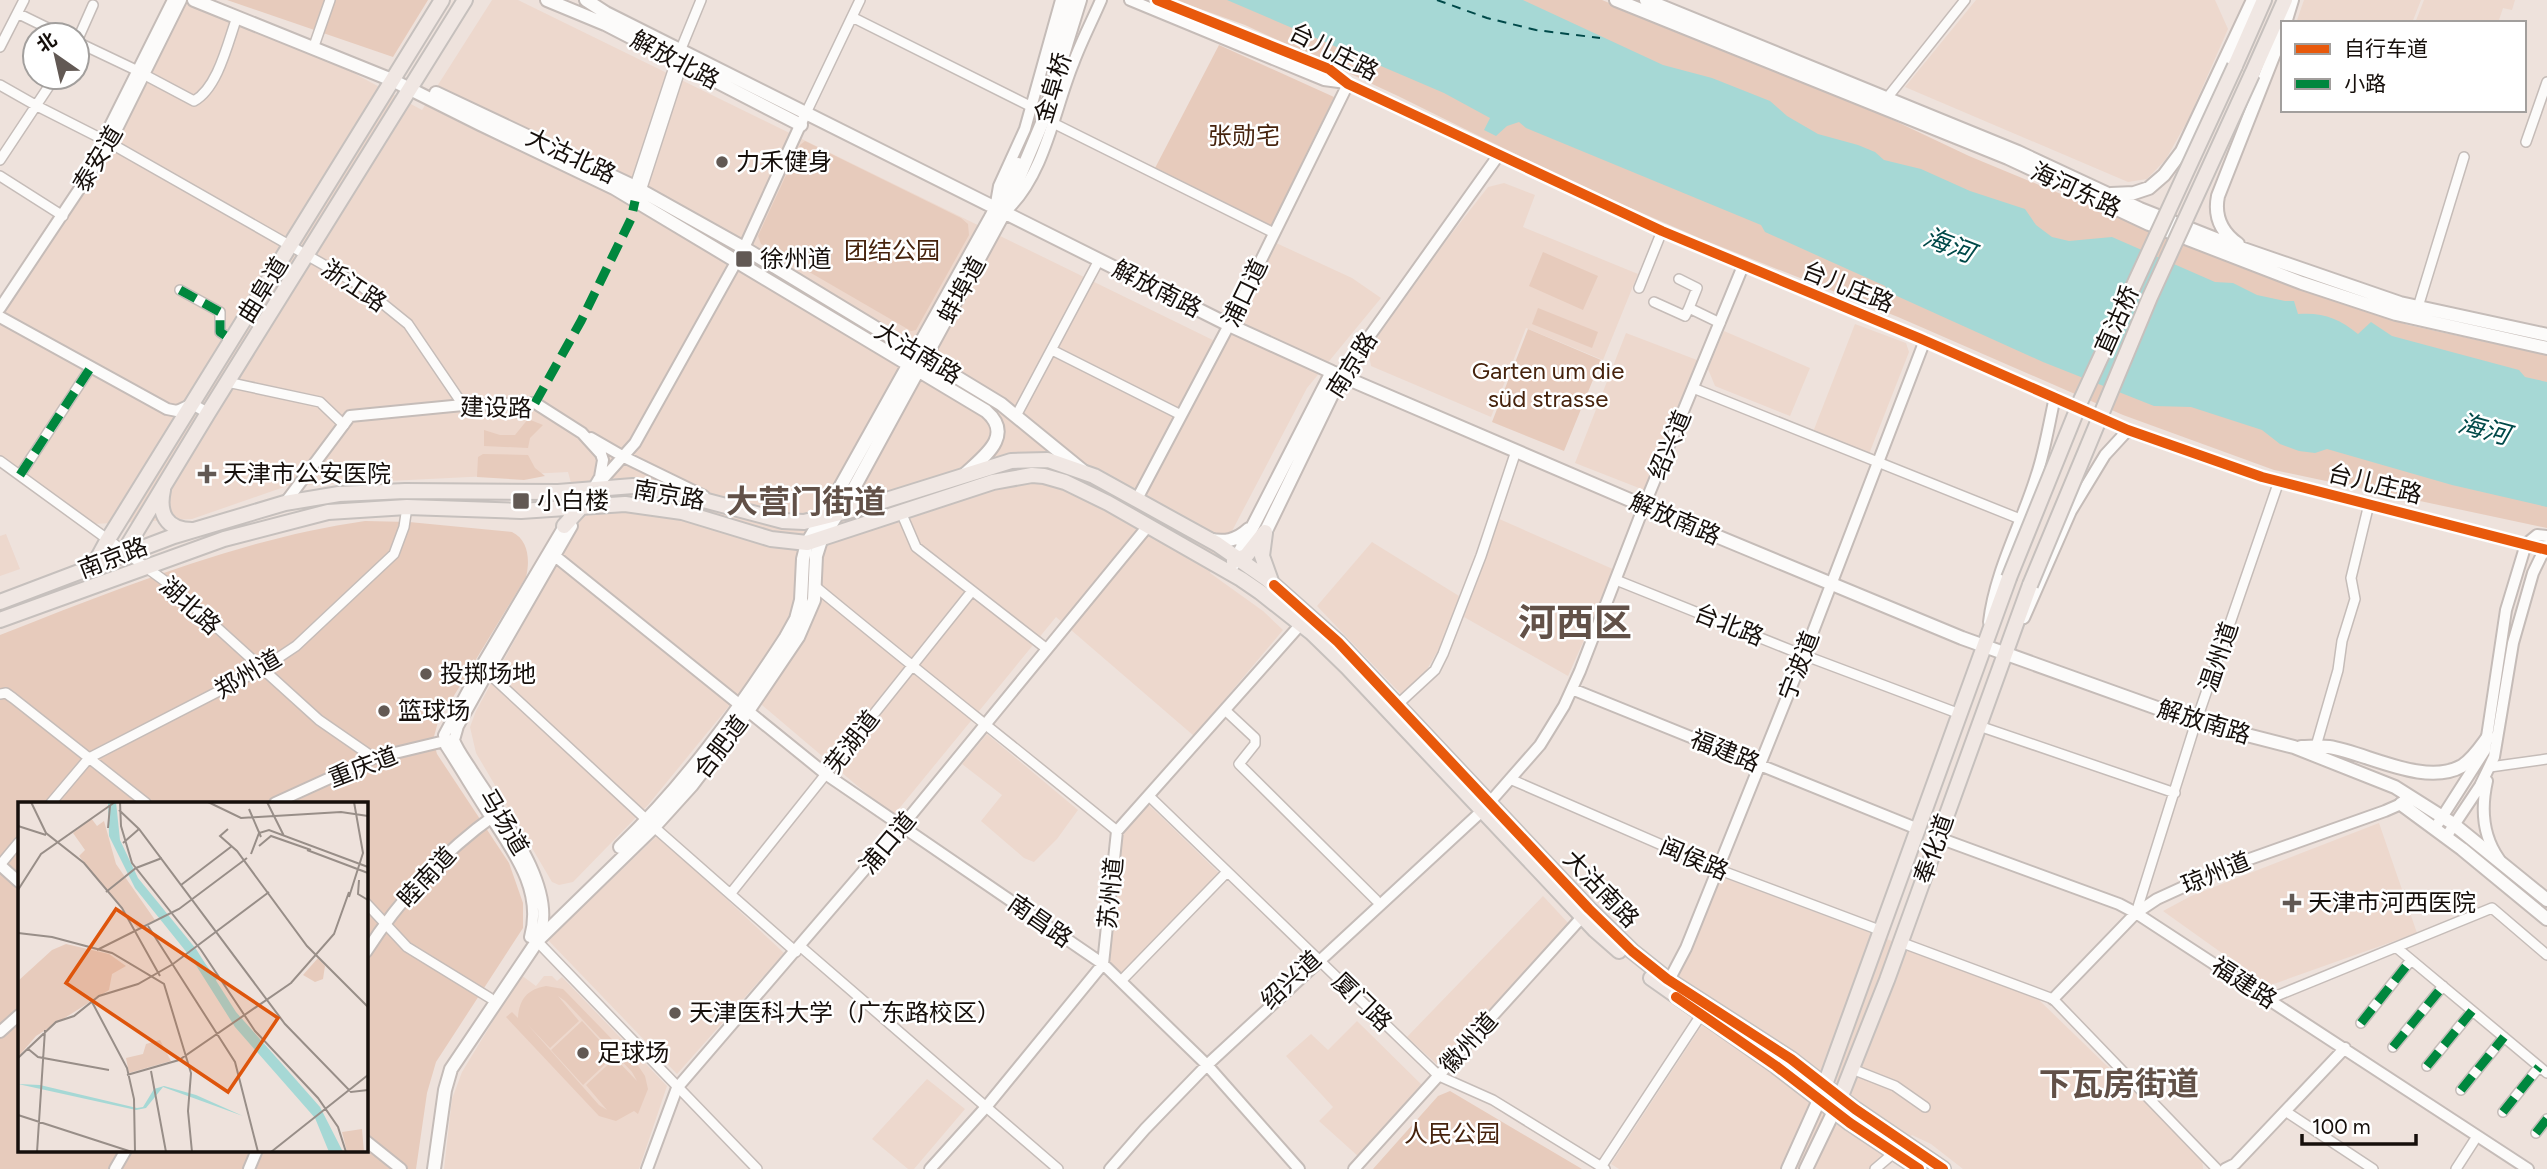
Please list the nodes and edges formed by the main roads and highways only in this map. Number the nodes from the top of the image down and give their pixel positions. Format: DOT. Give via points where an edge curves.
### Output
graph roads {
  1 [pos="194,0"];
  2 [pos="442,0"];
  3 [pos="465,0"];
  4 [pos="547,0"];
  5 [pos="586,0"];
  6 [pos="1069,0"];
  7 [pos="1080,0"];
  8 [pos="1616,0"];
  9 [pos="1646,0"];
  10 [pos="2253,0"];
  11 [pos="2264,0"];
  12 [pos="2285,0"];
  13 [pos="2292,0"];
  14 [pos="1663,8"];
  15 [pos="2286,21"];
  16 [pos="2281,36"];
  17 [pos="681,59"];
  18 [pos="392,80"];
  19 [pos="413,86"];
  20 [pos="803,119"];
  21 [pos="1018,173"];
  22 [pos="637,193"];
  23 [pos="2110,195"];
  24 [pos="998,211"];
  25 [pos="744,248"];
  26 [pos="2250,252"];
  27 [pos="737,262"];
  28 [pos="2547,335"];
  29 [pos="879,347"];
  30 [pos="2547,348"];
  31 [pos="920,354"];
  32 [pos="913,367"];
  33 [pos="1337,374"];
  34 [pos="895,386"];
  35 [pos="1084,471"];
  36 [pos="964,475"];
  37 [pos="164,485"];
  38 [pos="616,486"];
  39 [pos="838,491"];
  40 [pos="580,507"];
  41 [pos="838,514"];
  42 [pos="820,519"];
  43 [pos="790,521"];
  44 [pos="564,526"];
  45 [pos="1260,528"];
  46 [pos="193,530"];
  47 [pos="1205,538"];
  48 [pos="107,541"];
  49 [pos="814,542"];
  50 [pos="124,553"];
  51 [pos="1241,565"];
  52 [pos="129,572"];
  53 [pos="71,574"];
  54 [pos="97,575"];
  55 [pos="2009,578"];
  56 [pos="2030,585"];
  57 [pos="1268,590"];
  58 [pos="0,602"];
  59 [pos="0,620"];
  60 [pos="1983,646"];
  61 [pos="2004,654"];
  62 [pos="1967,694"];
  63 [pos="1988,699"];
  64 [pos="744,708"];
  65 [pos="1393,709"];
  66 [pos="2487,737"];
  67 [pos="2294,747"];
  68 [pos="2405,799"];
  69 [pos="1483,806"];
  70 [pos="651,824"];
  71 [pos="2547,900"];
  72 [pos="2547,919"];
  73 [pos="534,939"];
  74 [pos="1667,984"];
  75 [pos="1826,1085"];
  76 [pos="1819,1100"];
  77 [pos="1838,1104"];
  78 [pos="431,1168"];
  79 [pos="1788,1169"];
  80 [pos="1806,1169"];
  81 [pos="1919,1169"];
  82 [pos="1943,1169"];
  1 -- 18 [label="main road, 大沽北路"];
  2 -- 18 [label="main road, 曲阜道"];
  3 -- 19 [label="main road, 曲阜道"];
  4 -- 17 [label="main road, 解放北路"];
  5 -- 17 [label="main road, 解放北路"];
  6 -- 21 [label="main road, 金阜桥"];
  7 -- 21 [label="main road, 金阜桥" via="1042,123"];
  8 -- 14 [label="main road, 海河东路"];
  9 -- 14 [label="main road, 海河东路"];
  10 -- 23 [label="main road" via="2182,151 2149,188"];
  11 -- 55 [label="main road, 直沽桥, bridge" via="2081,400"];
  12 -- 56 [label="main road, 直沽桥, bridge" via="2150,297"];
  13 -- 15 [label="main road"];
  14 -- 23 [label="main road, 海河东路" via="2018,152"];
  14 -- 30 [label="main road, 海河东路" via="2149,224 2302,283 2396,314"];
  16 -- 26 [label="main road" via="2216,207 2226,232"];
  17 -- 20 [label="main road, 解放北路"];
  18 -- 19 [label="main road, 大沽北路"];
  18 -- 48 [label="main road, 曲阜道"];
  19 -- 22 [label="main road, 大沽北路"];
  19 -- 37 [label="main road, 曲阜道"];
  20 -- 24 [label="main road, 解放南路"];
  21 -- 24 [label="main road, 蚌埠道"];
  22 -- 25 [label="main road, 大沽北路"];
  22 -- 27 [label="main road, 大沽北路"];
  23 -- 26 [label="main road, 海河东路"];
  24 -- 31 [label="main road, 蚌埠道"];
  24 -- 31 [label="main road, 蚌埠道" via="991,237"];
  24 -- 33 [label="main road, 解放南路"];
  25 -- 31 [label="main road, 大沽南路"];
  26 -- 28 [label="main road, 海河东路" via="2418,307"];
  27 -- 29 [label="main road, 大沽南路"];
  29 -- 32 [label="main road, 大沽南路"];
  29 -- 34 [label="main road" via="894,364"];
  31 -- 32 [label="main road, 蚌埠道"];
  31 -- 35 [label="main road, 大沽南路" via="1016,416"];
  32 -- 34 [label="main road, 蚌埠道"];
  32 -- 36 [label="main road, 大沽南路" via="994,418 996,442"];
  32 -- 41 [label="main road, 蚌埠道"];
  33 -- 45 [label="main road, 南京路"];
  33 -- 60 [label="main road, 解放南路"];
  34 -- 39 [label="main road, 蚌埠道"];
  35 -- 36 [label="main road, 南京路" via="1048,460 1025,459"];
  35 -- 47 [label="main road, 南京路"];
  36 -- 41 [label="main road, 南京路"];
  37 -- 46 [label="main road" via="164,517 178,529"];
  37 -- 50 [label="main road, 曲阜道"];
  38 -- 40 [label="main road"];
  38 -- 43 [label="main road, 南京路" via="664,491"];
  38 -- 46 [label="main road, 南京路" via="558,492 365,492 285,503"];
  39 -- 42 [label="main road, 蚌埠道"];
  39 -- 43 [label="main road" via="810,515"];
  40 -- 44 [label="main road"];
  40 -- 49 [label="main road, 南京路" via="625,504 666,508 771,539"];
  40 -- 52 [label="main road, 南京路" via="521,511 407,508 316,514"];
  41 -- 42 [label="main road, 南京路"];
  41 -- 49 [label="main road, 合肥道"];
  42 -- 43 [label="main road, 南京路"];
  42 -- 49 [label="main road, 蚌埠道"];
  45 -- 47 [label="main road" via="1235,539"];
  45 -- 51 [label="main road"];
  45 -- 57 [label="main road"];
  46 -- 50 [label="main road, 南京路"];
  47 -- 51 [label="main road, 南京路"];
  48 -- 53 [label="main road"];
  48 -- 54 [label="main road, 曲阜道"];
  49 -- 51 [label="main road, 南京路" via="993,482 1044,476 1085,490 1195,554"];
  49 -- 64 [label="main road, 合肥道" via="803,559 796,619"];
  49 -- 64 [label="main road, 合肥道" via="814,600 798,637"];
  50 -- 52 [label="main road"];
  50 -- 54 [label="main road, 南京路"];
  51 -- 57 [label="main road, 大沽南路"];
  52 -- 54 [label="main road, 南京路"];
  53 -- 54 [label="main road, 南京路"];
  53 -- 58 [label="main road, 南京路"];
  54 -- 59 [label="main road, 南京路" via="81,590"];
  55 -- 60 [label="main road, 奉化道"];
  56 -- 61 [label="main road, 奉化道"];
  57 -- 65 [label="main road, 大沽南路"];
  57 -- 65 [label="main road, 大沽南路" via="1330,635"];
  60 -- 61 [label="main road, 解放南路"];
  60 -- 62 [label="main road, 奉化道"];
  61 -- 63 [label="main road, 奉化道"];
  61 -- 67 [label="main road, 解放南路" via="2196,722"];
  62 -- 63 [label="main road" via="1979,685"];
  62 -- 75 [label="main road, 奉化道"];
  63 -- 77 [label="main road, 奉化道"];
  64 -- 70 [label="main road, 合肥道" via="692,785"];
  65 -- 69 [label="main road, 大沽南路"];
  66 -- 67 [label="main road" via="2463,765 2438,773 2337,749"];
  67 -- 68 [label="main road, 解放南路"];
  68 -- 71 [label="main road, 解放南路" via="2455,825"];
  68 -- 72 [label="main road, 解放南路"];
  69 -- 74 [label="main road, 大沽南路"];
  69 -- 74 [label="main road, 大沽南路" via="1624,957"];
  70 -- 73 [label="main road, 合肥道"];
  70 -- 73 [label="main road, 合肥道" via="545,921"];
  73 -- 78 [label="main road" via="451,1069"];
  73 -- 78 [label="main road" via="443,1069"];
  74 -- 75 [label="main road, 大沽南路"];
  74 -- 76 [label="main road, 大沽南路" via="1700,1015"];
  75 -- 76 [label="main road, 奉化道"];
  75 -- 77 [label="main road, 大沽南路"];
  76 -- 77 [label="main road, 大沽南路"];
  76 -- 79 [label="main road"];
  77 -- 80 [label="main road"];
  77 -- 81 [label="main road, 大沽南路"];
  77 -- 82 [label="main road, 大沽南路"];
}
